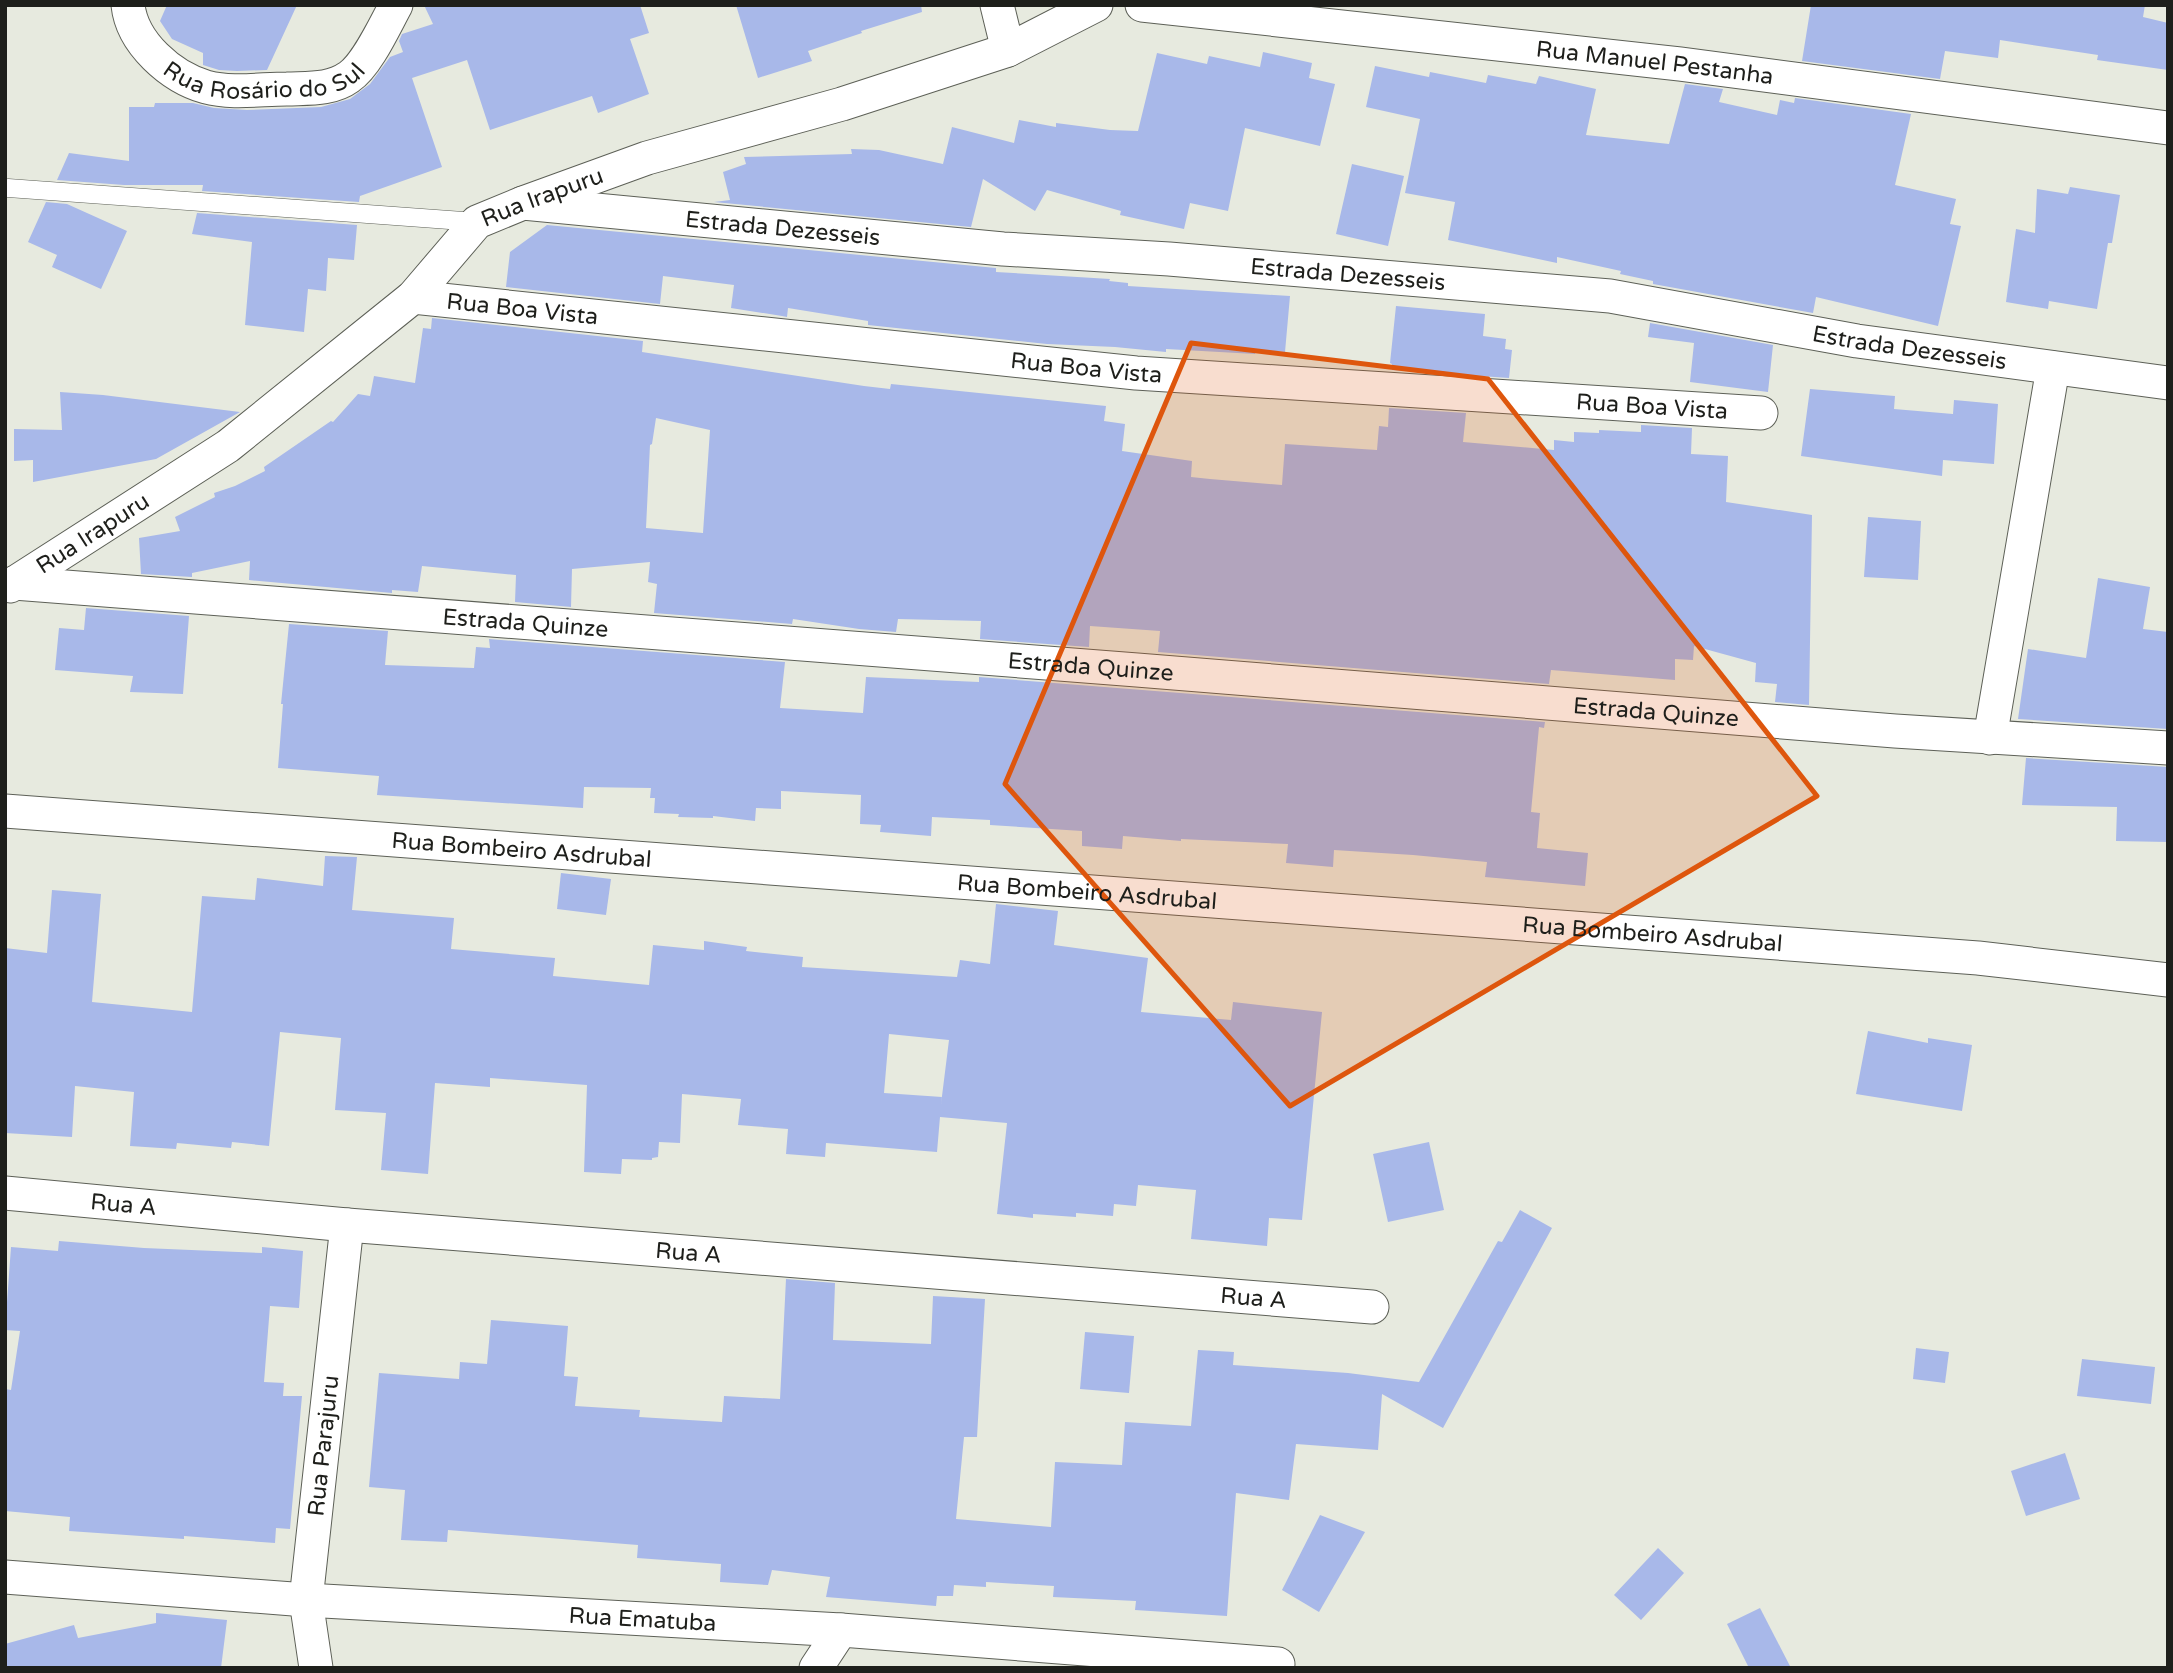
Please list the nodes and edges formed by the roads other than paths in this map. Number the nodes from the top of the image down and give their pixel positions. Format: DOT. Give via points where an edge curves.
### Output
graph roads {
  1 [pos="128,5"];
  2 [pos="396,5"];
  3 [pos="996,5"];
  4 [pos="1096,5"];
  5 [pos="1142,5"];
  6 [pos="1008,50"];
  7 [pos="2168,128"];
  8 [pos="8,188"];
  9 [pos="523,203"];
  10 [pos="477,222"];
  11 [pos="413,297"];
  12 [pos="2053,368"];
  13 [pos="2168,383"];
  14 [pos="1760,413"];
  15 [pos="9,587"];
  16 [pos="1990,738"];
  17 [pos="2168,748"];
  18 [pos="5,811"];
  19 [pos="2168,980"];
  20 [pos="5,1193"];
  21 [pos="347,1225"];
  22 [pos="1372,1307"];
  23 [pos="5,1577"];
  24 [pos="306,1600"];
  25 [pos="841,1630"];
  26 [pos="1133,1660"];
  27 [pos="1278,1664"];
  28 [pos="316,1668"];
  29 [pos="816,1668"];
  1 -- 2 [label="street, Rua Rosário do Sul" via="153,55 185,78 207,87 236,90 331,87 348,78 359,69"];
  3 -- 6 [label="street"];
  4 -- 6 [label="street, Rua Irapuru"];
  5 -- 7 [label="street, Rua Manuel Pestanha" via="1680,64"];
  6 -- 9 [label="street, Rua Irapuru" via="842,104 647,158"];
  8 -- 10 [label="lane"];
  9 -- 10 [label="street, Rua Irapuru"];
  9 -- 12 [label="street, Estrada Dezesseis" via="1003,249 1610,296 1857,341"];
  10 -- 11 [label="street, Rua Irapuru"];
  11 -- 14 [label="street, Rua Boa Vista" via="1136,373"];
  11 -- 15 [label="street, Rua Irapuru" via="228,446"];
  12 -- 13 [label="street, Estrada Dezesseis"];
  12 -- 16 [label="street"];
  15 -- 16 [label="street, Estrada Quinze"];
  16 -- 17 [label="street, Estrada Quinze"];
  18 -- 19 [label="street, Rua Bombeiro Asdrubal" via="1979,958"];
  20 -- 21 [label="street, Rua A"];
  21 -- 22 [label="street, Rua A"];
  21 -- 24 [label="street, Rua Parajuru"];
  23 -- 24 [label="street, Rua Ematuba"];
  24 -- 25 [label="street, Rua Ematuba"];
  24 -- 28 [label="street, Rua Parajuru"];
  25 -- 26 [label="street, Rua Ematuba"];
  25 -- 29 [label="street"];
  26 -- 27 [label="street, Rua Ematuba"];
}
